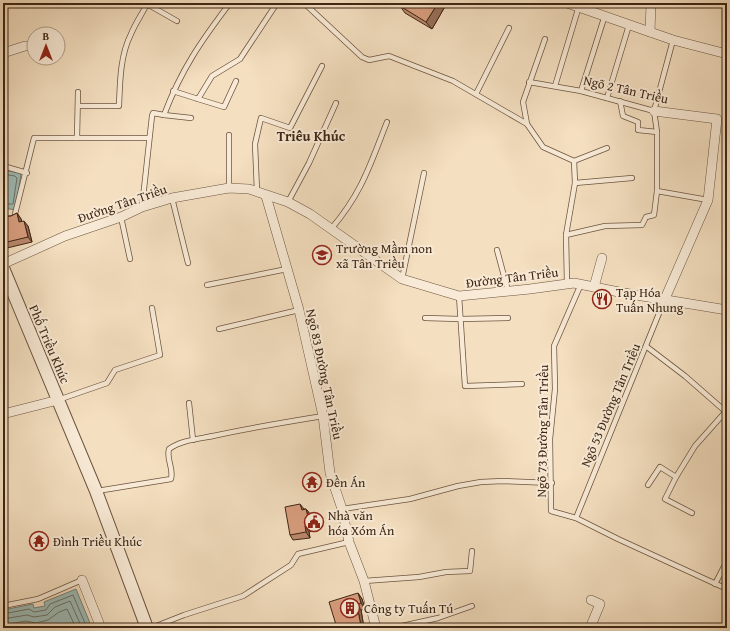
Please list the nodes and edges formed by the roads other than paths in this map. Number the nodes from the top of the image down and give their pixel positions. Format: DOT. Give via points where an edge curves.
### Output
graph roads {
  1 [pos="230,3"];
  2 [pos="277,3"];
  3 [pos="305,3"];
  4 [pos="567,3"];
  5 [pos="651,3"];
  6 [pos="146,4"];
  7 [pos="579,5"];
  8 [pos="605,15"];
  9 [pos="177,21"];
  10 [pos="629,25"];
  11 [pos="509,28"];
  12 [pos="650,32"];
  13 [pos="545,39"];
  14 [pos="673,40"];
  15 [pos="25,46"];
  16 [pos="3,53"];
  17 [pos="727,54"];
  18 [pos="322,66"];
  19 [pos="236,81"];
  20 [pos="529,82"];
  21 [pos="555,86"];
  22 [pos="173,91"];
  23 [pos="581,91"];
  24 [pos="78,92"];
  25 [pos="476,94"];
  26 [pos="607,98"];
  27 [pos="198,99"];
  28 [pos="620,101"];
  29 [pos="336,103"];
  30 [pos="78,106"];
  31 [pos="654,110"];
  32 [pos="164,115"];
  33 [pos="191,118"];
  34 [pos="387,122"];
  35 [pos="527,124"];
  36 [pos="657,132"];
  37 [pos="229,135"];
  38 [pos="77,138"];
  39 [pos="149,138"];
  40 [pos="606,148"];
  41 [pos="574,161"];
  42 [pos="3,166"];
  43 [pos="27,173"];
  44 [pos="424,173"];
  45 [pos="632,178"];
  46 [pos="575,183"];
  47 [pos="229,188"];
  48 [pos="657,191"];
  49 [pos="261,193"];
  50 [pos="172,198"];
  51 [pos="708,200"];
  52 [pos="288,202"];
  53 [pos="142,207"];
  54 [pos="121,217"];
  55 [pos="3,218"];
  56 [pos="331,228"];
  57 [pos="566,235"];
  58 [pos="497,250"];
  59 [pos="602,258"];
  60 [pos="130,259"];
  61 [pos="188,262"];
  62 [pos="3,264"];
  63 [pos="3,268"];
  64 [pos="286,269"];
  65 [pos="402,279"];
  66 [pos="568,284"];
  67 [pos="581,284"];
  68 [pos="207,285"];
  69 [pos="594,287"];
  70 [pos="508,292"];
  71 [pos="459,296"];
  72 [pos="664,301"];
  73 [pos="152,308"];
  74 [pos="299,310"];
  75 [pos="727,310"];
  76 [pos="425,318"];
  77 [pos="508,318"];
  78 [pos="460,319"];
  79 [pos="219,329"];
  80 [pos="646,347"];
  81 [pos="522,384"];
  82 [pos="58,400"];
  83 [pos="190,403"];
  84 [pos="726,411"];
  85 [pos="3,414"];
  86 [pos="323,416"];
  87 [pos="193,440"];
  88 [pos="676,478"];
  89 [pos="552,483"];
  90 [pos="648,485"];
  91 [pos="96,491"];
  92 [pos="342,509"];
  93 [pos="692,513"];
  94 [pos="576,518"];
  95 [pos="350,542"];
  96 [pos="472,551"];
  97 [pos="727,561"];
  98 [pos="82,580"];
  99 [pos="364,581"];
  100 [pos="715,584"];
  101 [pos="727,589"];
  102 [pos="590,600"];
  103 [pos="3,606"];
  104 [pos="472,606"];
  105 [pos="101,628"];
  106 [pos="147,628"];
  107 [pos="151,628"];
  108 [pos="376,628"];
  109 [pos="393,628"];
  110 [pos="590,628"];
  1 -- 22 [label="lane" via="198,45"];
  2 -- 27 [label="lane" via="240,59 212,76"];
  3 -- 25 [label="lane" via="365,59 386,56 394,58 429,70"];
  4 -- 7 [label="street"];
  5 -- 12 [label="street"];
  6 -- 9 [label="lane"];
  6 -- 30 [label="lane" via="125,48 119,106"];
  7 -- 8 [label="street"];
  7 -- 21 [label="lane"];
  8 -- 10 [label="street"];
  8 -- 23 [label="lane"];
  10 -- 12 [label="street"];
  10 -- 26 [label="lane"];
  11 -- 25 [label="lane"];
  12 -- 14 [label="street"];
  13 -- 20 [label="lane"];
  14 -- 17 [label="street"];
  14 -- 31 [label="lane"];
  15 -- 16 [label="street"];
  18 -- 49 [label="lane" via="290,128 261,118 255,144"];
  19 -- 27 [label="lane" via="224,108"];
  20 -- 21 [label="lane, Ngõ 2 Tân Triều"];
  20 -- 35 [label="lane" via="523,102"];
  21 -- 23 [label="lane, Ngõ 2 Tân Triều"];
  22 -- 27 [label="lane"];
  22 -- 32 [label="lane"];
  23 -- 26 [label="lane, Ngõ 2 Tân Triều"];
  24 -- 30 [label="lane"];
  25 -- 35 [label="lane"];
  26 -- 28 [label="lane, Ngõ 2 Tân Triều"];
  28 -- 31 [label="lane, Ngõ 2 Tân Triều"];
  28 -- 36 [label="lane" via="623,116 638,122 638,130"];
  29 -- 52 [label="lane" via="310,163"];
  30 -- 38 [label="lane"];
  31 -- 36 [label="lane"];
  31 -- 51 [label="street, Ngõ 2 Tân Triều" via="717,119"];
  32 -- 33 [label="lane"];
  32 -- 39 [label="lane" via="153,113"];
  34 -- 56 [label="lane" via="364,182 348,209"];
  35 -- 41 [label="lane" via="543,147"];
  36 -- 48 [label="lane"];
  37 -- 47 [label="lane"];
  38 -- 39 [label="lane"];
  38 -- 43 [label="lane" via="34,138"];
  39 -- 53 [label="lane"];
  40 -- 41 [label="lane"];
  41 -- 46 [label="lane"];
  42 -- 43 [label="lane"];
  43 -- 55 [label="lane" via="14,218"];
  44 -- 65 [label="lane"];
  45 -- 46 [label="lane"];
  46 -- 57 [label="lane"];
  47 -- 49 [label="street, Đường Tân Triều"];
  47 -- 50 [label="street, Đường Tân Triều"];
  48 -- 51 [label="lane"];
  48 -- 57 [label="lane" via="654,215 646,217 642,225 605,226"];
  49 -- 52 [label="street, Đường Tân Triều"];
  49 -- 64 [label="street, Ngõ 83 Đường Tân Triều"];
  50 -- 53 [label="street, Đường Tân Triều"];
  50 -- 61 [label="lane"];
  51 -- 72 [label="street"];
  52 -- 56 [label="street, Đường Tân Triều"];
  53 -- 54 [label="street, Đường Tân Triều"];
  54 -- 60 [label="lane"];
  54 -- 62 [label="street, Đường Tân Triều" via="65,236"];
  56 -- 65 [label="street, Đường Tân Triều"];
  57 -- 66 [label="lane"];
  58 -- 70 [label="lane"];
  59 -- 69 [label="street"];
  63 -- 82 [label="street, Phố Triều Khúc"];
  64 -- 68 [label="lane"];
  64 -- 74 [label="street, Ngõ 83 Đường Tân Triều"];
  65 -- 71 [label="street, Đường Tân Triều"];
  66 -- 67 [label="street, Đường Tân Triều"];
  66 -- 70 [label="street, Đường Tân Triều"];
  67 -- 69 [label="street, Đường Tân Triều"];
  67 -- 89 [label="lane, Ngõ 73 Đường Tân Triều" via="554,346 555,389 550,439"];
  69 -- 72 [label="street, Đường Tân Triều"];
  70 -- 71 [label="street, Đường Tân Triều"];
  71 -- 78 [label="lane"];
  72 -- 75 [label="street, Đường Tân Triều"];
  72 -- 80 [label="lane, Ngõ 53 Đường Tân Triều"];
  73 -- 82 [label="lane" via="160,355 115,370 107,383"];
  74 -- 79 [label="lane"];
  74 -- 86 [label="street, Ngõ 83 Đường Tân Triều"];
  76 -- 78 [label="lane"];
  77 -- 78 [label="lane"];
  78 -- 81 [label="lane" via="465,386"];
  80 -- 84 [label="lane"];
  80 -- 94 [label="lane, Ngõ 53 Đường Tân Triều"];
  82 -- 85 [label="street, Phố Triều Khúc"];
  82 -- 91 [label="street"];
  83 -- 87 [label="lane"];
  84 -- 88 [label="lane" via="695,446"];
  86 -- 87 [label="lane" via="257,426"];
  86 -- 92 [label="street, Ngõ 83 Đường Tân Triều" via="330,473"];
  87 -- 91 [label="lane" via="169,448 171,479"];
  88 -- 90 [label="lane" via="660,467"];
  88 -- 93 [label="lane" via="666,498"];
  89 -- 92 [label="lane" via="481,482 410,499"];
  89 -- 94 [label="lane, Ngõ 73 Đường Tân Triều" via="551,512"];
  91 -- 106 [label="street"];
  92 -- 95 [label="street, Ngõ 83 Đường Tân Triều"];
  94 -- 100 [label="lane, Ngõ 73 Đường Tân Triều"];
  95 -- 99 [label="street, Ngõ 83 Đường Tân Triều"];
  95 -- 107 [label="lane" via="298,554 291,565 243,596"];
  96 -- 99 [label="lane" via="470,571"];
  97 -- 100 [label="lane"];
  98 -- 103 [label="lane" via="38,599"];
  98 -- 105 [label="street"];
  99 -- 108 [label="street, Ngõ 83 Đường Tân Triều"];
  100 -- 101 [label="lane, Ngõ 73 Đường Tân Triều"];
  102 -- 110 [label="street" via="600,604"];
  104 -- 109 [label="lane" via="438,618"];
}
